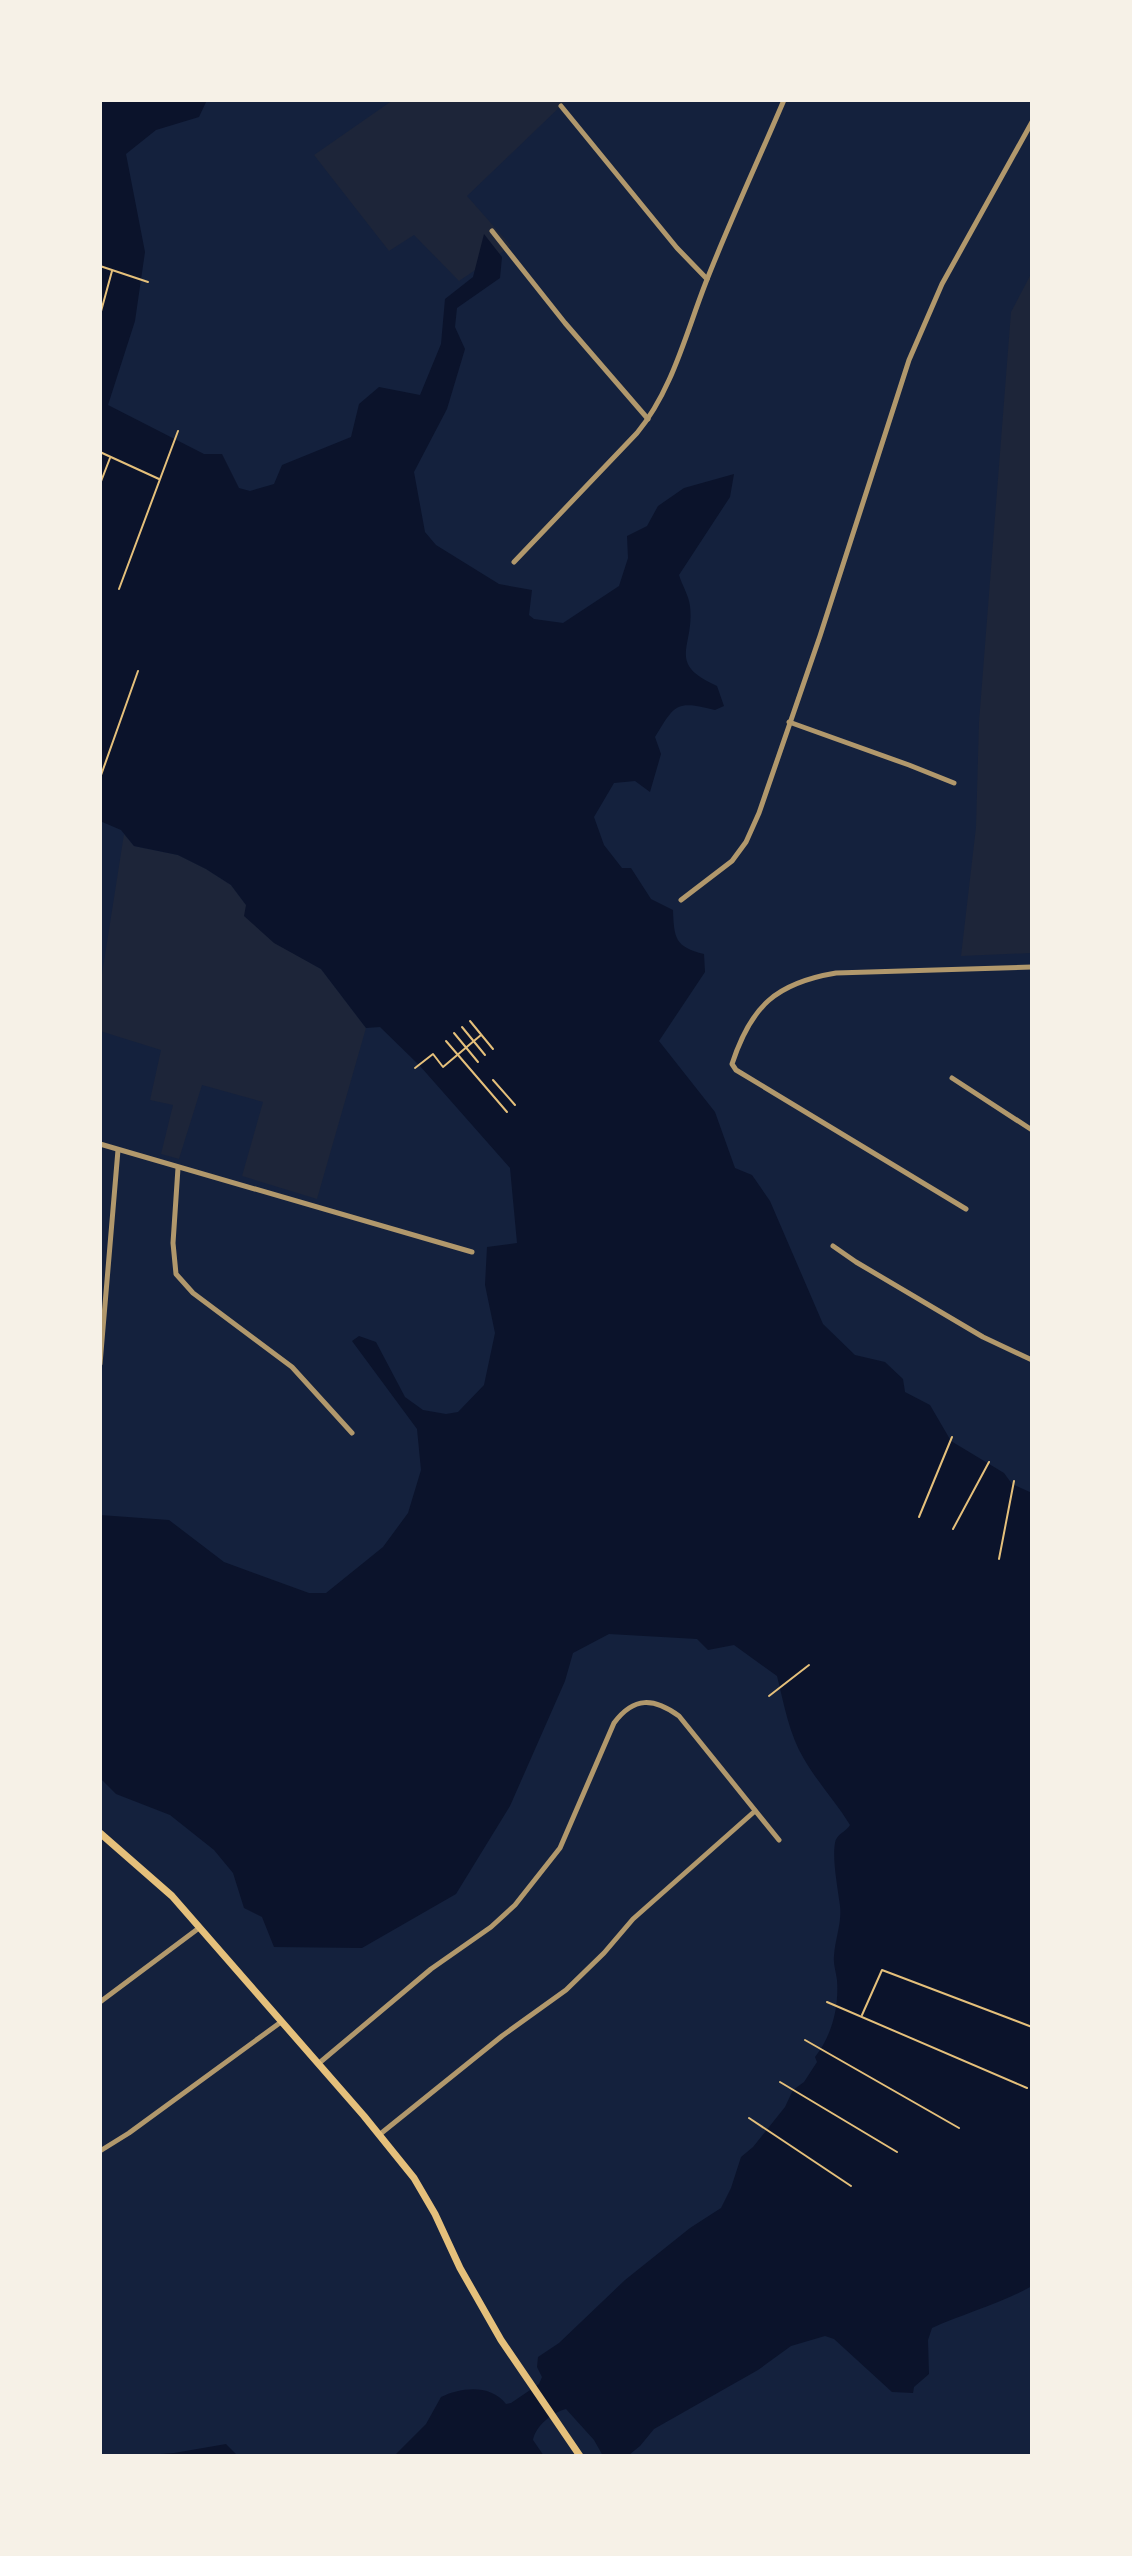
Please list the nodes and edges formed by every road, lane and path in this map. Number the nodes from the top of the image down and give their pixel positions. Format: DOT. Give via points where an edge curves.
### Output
graph roads {
  1 [pos="784,100"];
  2 [pos="561,106"];
  3 [pos="1032,122"];
  4 [pos="492,231"];
  5 [pos="100,266"];
  6 [pos="112,270"];
  7 [pos="707,279"];
  8 [pos="148,282"];
  9 [pos="100,315"];
  10 [pos="648,419"];
  11 [pos="178,431"];
  12 [pos="100,452"];
  13 [pos="110,457"];
  14 [pos="160,480"];
  15 [pos="100,484"];
  16 [pos="514,562"];
  17 [pos="119,589"];
  18 [pos="138,671"];
  19 [pos="789,722"];
  20 [pos="100,778"];
  21 [pos="954,783"];
  22 [pos="681,900"];
  23 [pos="1032,967"];
  24 [pos="470,1021"];
  25 [pos="462,1027"];
  26 [pos="454,1033"];
  27 [pos="481,1035"];
  28 [pos="446,1041"];
  29 [pos="474,1041"];
  30 [pos="466,1048"];
  31 [pos="493,1049"];
  32 [pos="458,1055"];
  33 [pos="485,1055"];
  34 [pos="478,1062"];
  35 [pos="415,1068"];
  36 [pos="952,1078"];
  37 [pos="493,1080"];
  38 [pos="504,1093"];
  39 [pos="496,1100"];
  40 [pos="515,1105"];
  41 [pos="507,1112"];
  42 [pos="1032,1130"];
  43 [pos="100,1144"];
  44 [pos="118,1150"];
  45 [pos="178,1168"];
  46 [pos="966,1209"];
  47 [pos="833,1246"];
  48 [pos="472,1252"];
  49 [pos="1032,1360"];
  50 [pos="100,1364"];
  51 [pos="352,1433"];
  52 [pos="952,1437"];
  53 [pos="989,1462"];
  54 [pos="1014,1481"];
  55 [pos="919,1517"];
  56 [pos="953,1529"];
  57 [pos="999,1559"];
  58 [pos="809,1665"];
  59 [pos="769,1696"];
  60 [pos="755,1811"];
  61 [pos="101,1836"];
  62 [pos="779,1840"];
  63 [pos="199,1928"];
  64 [pos="100,2002"];
  65 [pos="827,2002"];
  66 [pos="861,2016"];
  67 [pos="281,2022"];
  68 [pos="1032,2027"];
  69 [pos="805,2040"];
  70 [pos="318,2064"];
  71 [pos="780,2082"];
  72 [pos="1027,2088"];
  73 [pos="749,2118"];
  74 [pos="959,2128"];
  75 [pos="379,2135"];
  76 [pos="100,2151"];
  77 [pos="897,2152"];
  78 [pos="851,2186"];
  79 [pos="580,2456"];
  1 -- 7 [label="street"];
  2 -- 7 [label="street"];
  3 -- 19 [label="street" via="925,320"];
  4 -- 10 [label="street"];
  5 -- 6 [label="path"];
  6 -- 8 [label="path"];
  6 -- 9 [label="path"];
  7 -- 10 [label="street"];
  10 -- 16 [label="street"];
  11 -- 14 [label="path"];
  12 -- 13 [label="path"];
  13 -- 14 [label="path"];
  13 -- 15 [label="path"];
  14 -- 17 [label="path"];
  18 -- 20 [label="path"];
  19 -- 21 [label="street"];
  19 -- 22 [label="street" via="746,842 732,861"];
  23 -- 46 [label="street" via="807,978 783,988 766,1004 740,1041 733,1065"];
  24 -- 27 [label="path"];
  25 -- 29 [label="path"];
  26 -- 30 [label="path"];
  27 -- 29 [label="path"];
  27 -- 31 [label="path"];
  28 -- 32 [label="path"];
  29 -- 30 [label="path"];
  29 -- 33 [label="path"];
  30 -- 32 [label="path"];
  30 -- 34 [label="path"];
  32 -- 35 [label="path" via="443,1067 433,1054"];
  32 -- 39 [label="path"];
  36 -- 42 [label="street"];
  37 -- 38 [label="path"];
  38 -- 39 [label="path"];
  38 -- 40 [label="path"];
  39 -- 41 [label="path"];
  43 -- 44 [label="street"];
  44 -- 45 [label="street"];
  44 -- 50 [label="street"];
  45 -- 48 [label="street"];
  45 -- 51 [label="street" via="176,1274 193,1293 292,1367"];
  47 -- 49 [label="street" via="983,1337"];
  52 -- 55 [label="path"];
  53 -- 56 [label="path"];
  54 -- 57 [label="path"];
  58 -- 59 [label="path"];
  60 -- 62 [label="street"];
  60 -- 70 [label="street" via="679,1716 652,1703 629,1706 614,1723 560,1848 515,1905"];
  60 -- 75 [label="street" via="633,1919 566,1990"];
  61 -- 63 [label="main road" via="172,1896"];
  63 -- 64 [label="street"];
  63 -- 67 [label="main road"];
  65 -- 66 [label="path"];
  66 -- 68 [label="path" via="882,1970"];
  66 -- 72 [label="path"];
  67 -- 70 [label="main road"];
  67 -- 76 [label="street"];
  69 -- 74 [label="path"];
  70 -- 75 [label="main road"];
  71 -- 77 [label="path"];
  73 -- 78 [label="path"];
  75 -- 79 [label="main road" via="414,2178 519,2367"];
}
